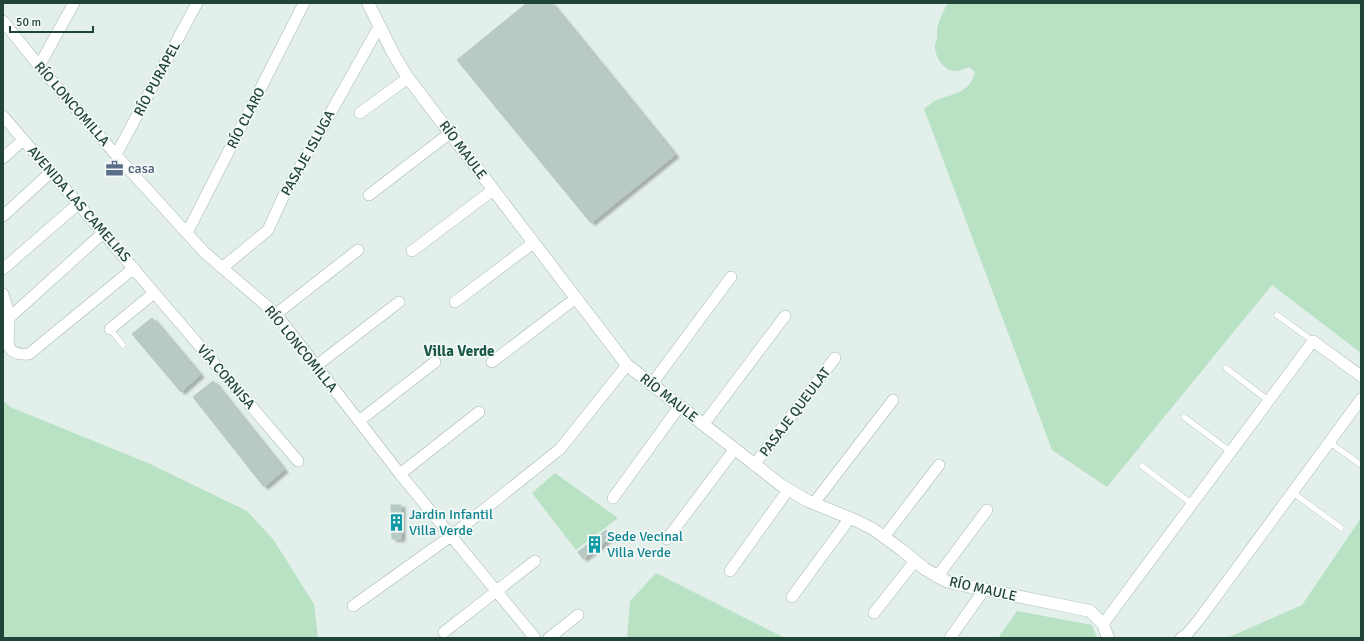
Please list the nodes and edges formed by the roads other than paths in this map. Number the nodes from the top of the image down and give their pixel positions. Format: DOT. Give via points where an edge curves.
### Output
graph roads {
  1 [pos="74,3"];
  2 [pos="197,3"];
  3 [pos="304,3"];
  4 [pos="368,3"];
  5 [pos="3,21"];
  6 [pos="380,25"];
  7 [pos="39,66"];
  8 [pos="408,78"];
  9 [pos="360,114"];
  10 [pos="3,116"];
  11 [pos="450,134"];
  12 [pos="23,140"];
  13 [pos="116,155"];
  14 [pos="3,158"];
  15 [pos="51,172"];
  16 [pos="493,190"];
  17 [pos="369,195"];
  18 [pos="78,204"];
  19 [pos="3,216"];
  20 [pos="103,233"];
  21 [pos="187,233"];
  22 [pos="533,243"];
  23 [pos="358,250"];
  24 [pos="412,251"];
  25 [pos="134,268"];
  26 [pos="222,268"];
  27 [pos="3,269"];
  28 [pos="731,277"];
  29 [pos="154,293"];
  30 [pos="3,294"];
  31 [pos="576,298"];
  32 [pos="399,302"];
  33 [pos="455,302"];
  34 [pos="276,314"];
  35 [pos="1277,314"];
  36 [pos="786,316"];
  37 [pos="9,318"];
  38 [pos="110,329"];
  39 [pos="1313,341"];
  40 [pos="123,345"];
  41 [pos="835,358"];
  42 [pos="435,362"];
  43 [pos="492,362"];
  44 [pos="627,365"];
  45 [pos="316,366"];
  46 [pos="1226,368"];
  47 [pos="1361,376"];
  48 [pos="651,385"];
  49 [pos="1361,399"];
  50 [pos="893,400"];
  51 [pos="1269,401"];
  52 [pos="679,407"];
  53 [pos="479,412"];
  54 [pos="1184,417"];
  55 [pos="359,421"];
  56 [pos="703,425"];
  57 [pos="1329,442"];
  58 [pos="734,450"];
  59 [pos="1231,452"];
  60 [pos="298,461"];
  61 [pos="754,465"];
  62 [pos="939,465"];
  63 [pos="1361,465"];
  64 [pos="1142,466"];
  65 [pos="400,474"];
  66 [pos="788,490"];
  67 [pos="1292,492"];
  68 [pos="613,498"];
  69 [pos="814,503"];
  70 [pos="1192,504"];
  71 [pos="987,510"];
  72 [pos="850,518"];
  73 [pos="1341,528"];
  74 [pos="451,536"];
  75 [pos="884,537"];
  76 [pos="668,539"];
  77 [pos="535,561"];
  78 [pos="915,562"];
  79 [pos="730,571"];
  80 [pos="937,577"];
  81 [pos="984,590"];
  82 [pos="496,592"];
  83 [pos="792,597"];
  84 [pos="353,606"];
  85 [pos="874,613"];
  86 [pos="578,615"];
  87 [pos="1103,624"];
  88 [pos="444,632"];
  89 [pos="535,638"];
  90 [pos="549,638"];
  91 [pos="950,638"];
  92 [pos="1108,638"];
  93 [pos="1181,638"];
  1 -- 7 [label="street"];
  2 -- 13 [label="street, RÍO PURAPEL"];
  3 -- 21 [label="street, RÍO CLARO"];
  4 -- 6 [label="street, RÍO MAULE"];
  5 -- 7 [label="street, RÍO LONCOMILLA"];
  6 -- 8 [label="street, RÍO MAULE"];
  6 -- 26 [label="street, PASAJE ISLUGA" via="283,197 268,230"];
  7 -- 13 [label="street, RÍO LONCOMILLA"];
  8 -- 9 [label="street"];
  8 -- 11 [label="street, RÍO MAULE"];
  10 -- 12 [label="street, AVENIDA LAS CAMELIAS"];
  11 -- 16 [label="street, RÍO MAULE"];
  11 -- 17 [label="street"];
  12 -- 14 [label="street"];
  12 -- 15 [label="street, AVENIDA LAS CAMELIAS"];
  13 -- 21 [label="street, RÍO LONCOMILLA"];
  15 -- 18 [label="street, AVENIDA LAS CAMELIAS"];
  15 -- 19 [label="street"];
  16 -- 22 [label="street, RÍO MAULE"];
  16 -- 24 [label="street"];
  18 -- 20 [label="street, AVENIDA LAS CAMELIAS"];
  18 -- 27 [label="street"];
  20 -- 25 [label="street, AVENIDA LAS CAMELIAS"];
  20 -- 37 [label="street"];
  21 -- 26 [label="street, RÍO LONCOMILLA"];
  22 -- 31 [label="street, RÍO MAULE"];
  22 -- 33 [label="street"];
  23 -- 34 [label="street"];
  25 -- 29 [label="street, AVENIDA LAS CAMELIAS"];
  25 -- 37 [label="street" via="29,354 18,355 10,350 6,340"];
  26 -- 34 [label="street, RÍO LONCOMILLA"];
  28 -- 48 [label="street"];
  29 -- 38 [label="street"];
  29 -- 60 [label="street, VÍA CORNISA"];
  30 -- 37 [label="street"];
  31 -- 43 [label="street"];
  31 -- 44 [label="street, RÍO MAULE"];
  32 -- 45 [label="street"];
  34 -- 45 [label="street, RÍO LONCOMILLA"];
  35 -- 39 [label="lane"];
  36 -- 56 [label="street"];
  38 -- 40 [label="lane"];
  39 -- 47 [label="street"];
  39 -- 51 [label="street"];
  41 -- 61 [label="street, PASAJE QUEULAT"];
  42 -- 55 [label="street"];
  44 -- 48 [label="street, RÍO MAULE"];
  44 -- 74 [label="street" via="560,449"];
  45 -- 55 [label="street, RÍO LONCOMILLA"];
  46 -- 51 [label="lane"];
  48 -- 52 [label="street, RÍO MAULE"];
  49 -- 57 [label="street"];
  50 -- 69 [label="street"];
  51 -- 59 [label="street"];
  52 -- 56 [label="street, RÍO MAULE"];
  52 -- 68 [label="street"];
  53 -- 65 [label="street"];
  54 -- 59 [label="lane"];
  55 -- 65 [label="street, RÍO LONCOMILLA"];
  56 -- 58 [label="street, RÍO MAULE"];
  57 -- 63 [label="lane"];
  57 -- 67 [label="street"];
  58 -- 61 [label="street, RÍO MAULE"];
  58 -- 76 [label="street"];
  59 -- 70 [label="street"];
  61 -- 66 [label="street, RÍO MAULE"];
  62 -- 75 [label="street"];
  64 -- 70 [label="lane"];
  65 -- 74 [label="street, RÍO LONCOMILLA"];
  66 -- 69 [label="street, RÍO MAULE"];
  66 -- 79 [label="street"];
  67 -- 73 [label="lane"];
  67 -- 93 [label="street" via="1198,621"];
  69 -- 72 [label="street, RÍO MAULE"];
  70 -- 87 [label="street"];
  71 -- 80 [label="street"];
  72 -- 75 [label="street, RÍO MAULE"];
  72 -- 83 [label="street"];
  74 -- 82 [label="street, RÍO LONCOMILLA"];
  74 -- 84 [label="street"];
  75 -- 78 [label="street, RÍO MAULE"];
  77 -- 82 [label="street"];
  78 -- 80 [label="street, RÍO MAULE"];
  78 -- 85 [label="street"];
  80 -- 81 [label="street, RÍO MAULE"];
  81 -- 87 [label="street, RÍO MAULE" via="1090,612"];
  81 -- 91 [label="street"];
  82 -- 88 [label="street"];
  82 -- 89 [label="street, RÍO LONCOMILLA"];
  86 -- 90 [label="street"];
  87 -- 92 [label="street"];
}
